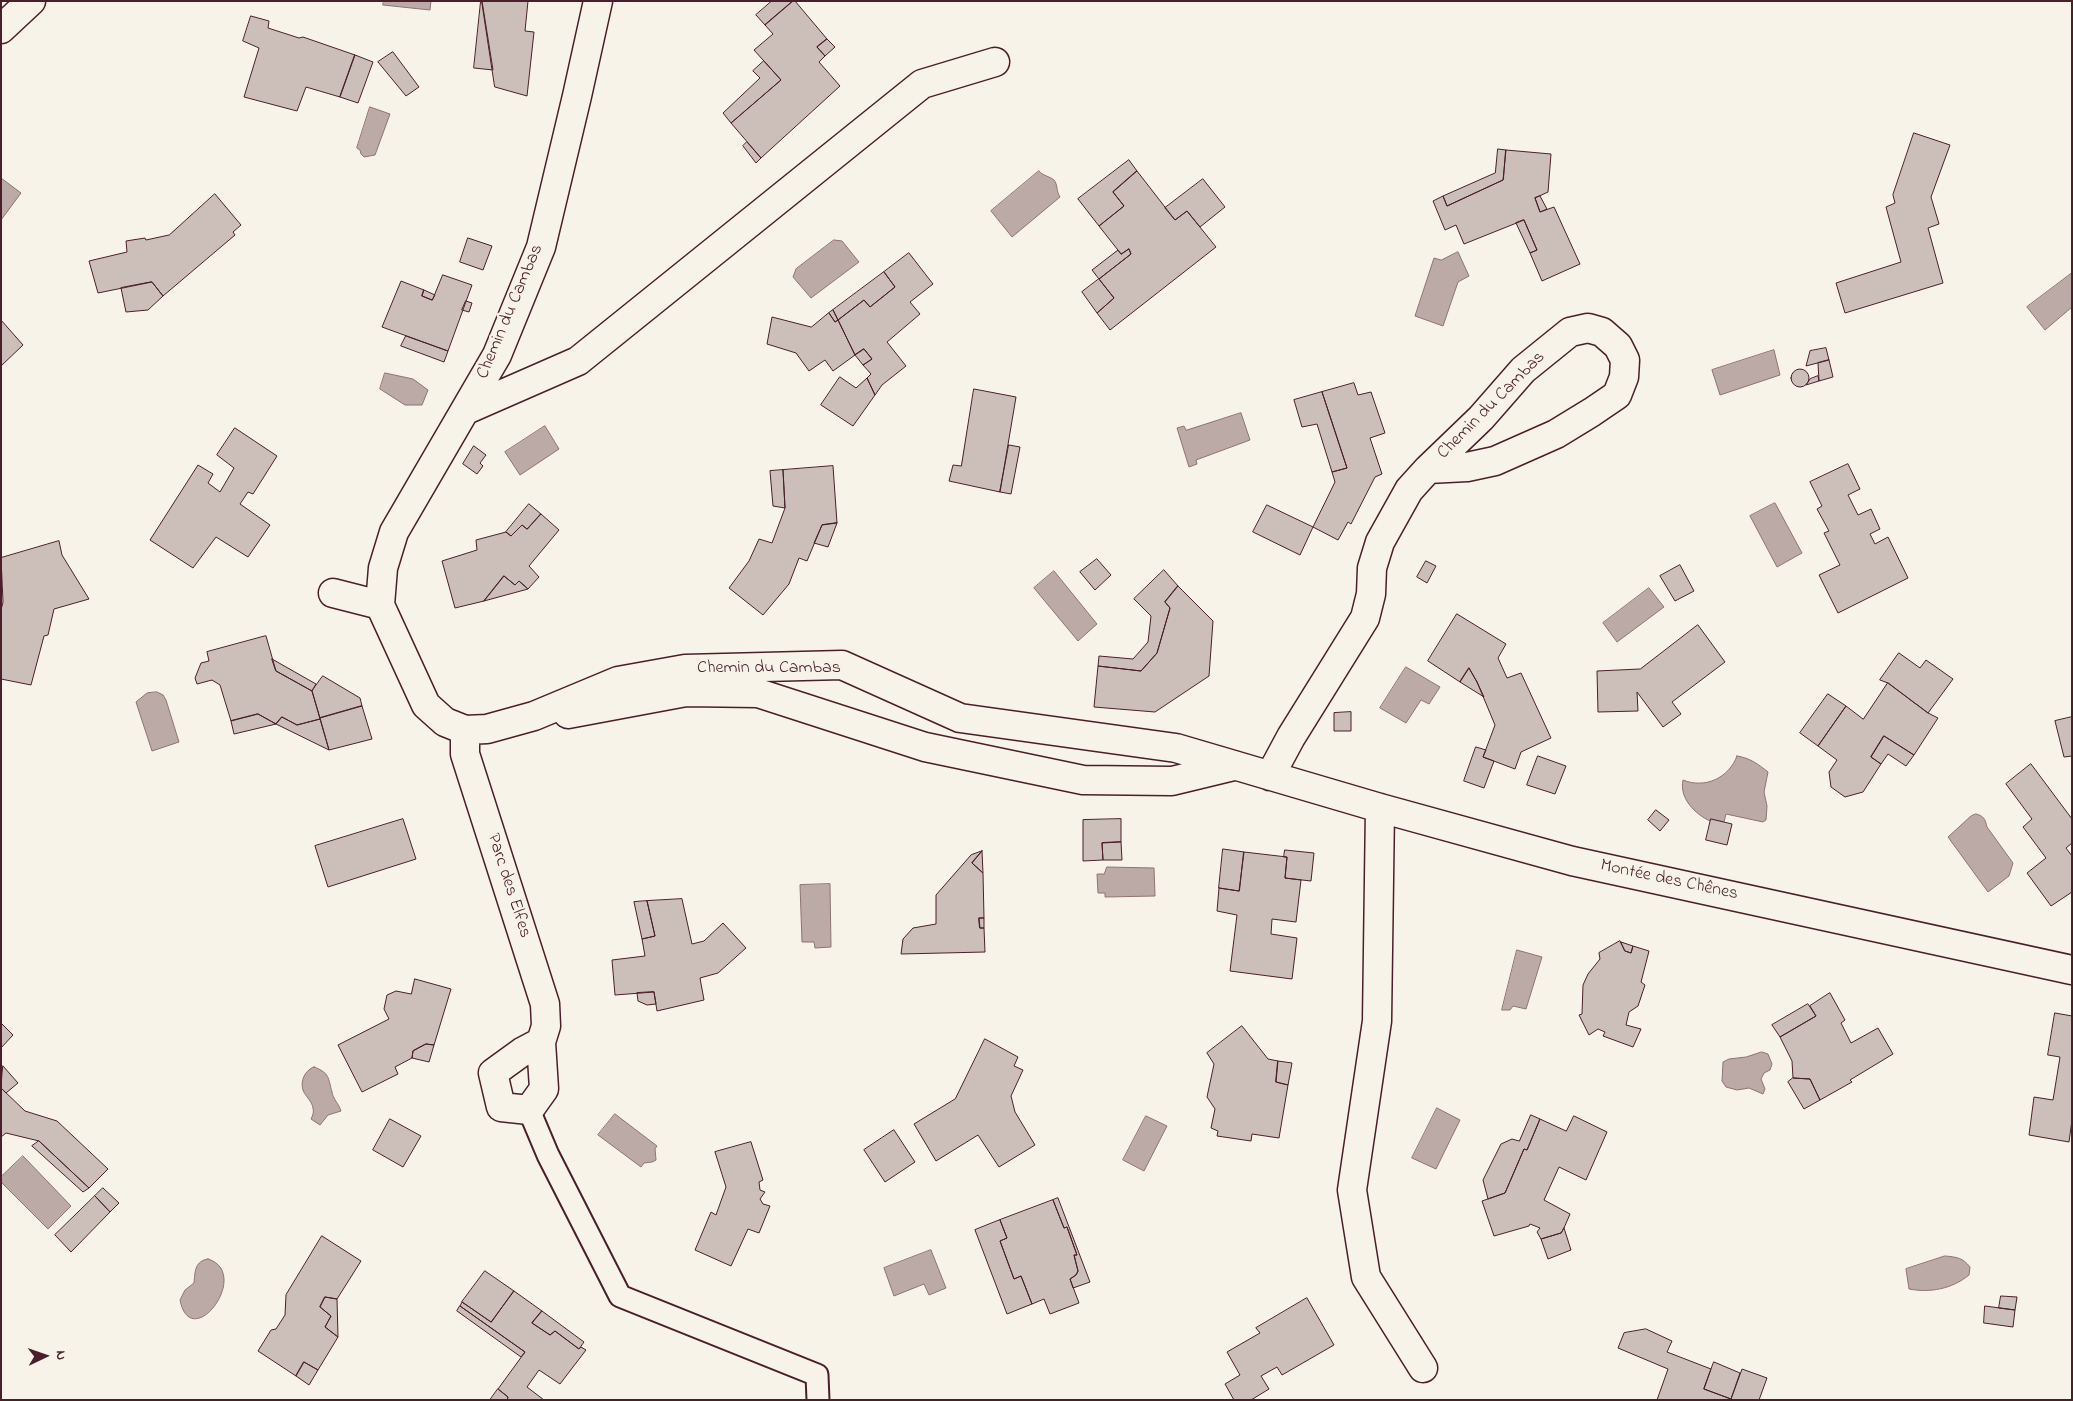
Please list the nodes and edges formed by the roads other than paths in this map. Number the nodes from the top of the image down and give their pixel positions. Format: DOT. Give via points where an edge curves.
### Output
graph roads {
  1 [pos="31,1"];
  2 [pos="598,1"];
  3 [pos="1,29"];
  4 [pos="995,62"];
  5 [pos="466,410"];
  6 [pos="1428,469"];
  7 [pos="333,593"];
  8 [pos="380,605"];
  9 [pos="534,716"];
  10 [pos="465,730"];
  11 [pos="1237,765"];
  12 [pos="1270,776"];
  13 [pos="1380,808"];
  14 [pos="2072,970"];
  15 [pos="541,1042"];
  16 [pos="530,1110"];
  17 [pos="1423,1368"];
  18 [pos="818,1400"];
  1 -- 3 [label="street"];
  2 -- 5 [label="street, Chemin du Cambas" via="541,247 497,355"];
  4 -- 5 [label="street" via="922,84 578,361"];
  5 -- 8 [label="street, Chemin du Cambas" via="394,532 383,568"];
  6 -- 6 [label="street, Chemin du Cambas" via="1467,467 1495,461 1556,434 1592,412 1617,395 1624,377 1625,360 1618,346 1602,332 1588,328 1570,332 1523,370 1481,418"];
  6 -- 12 [label="street, Chemin du Cambas" via="1409,490 1380,542 1372,568 1371,594 1365,618"];
  7 -- 8 [label="street"];
  8 -- 10 [label="street, Chemin du Cambas" via="426,705 445,722"];
  9 -- 10 [label="street, Chemin du Cambas" via="487,729"];
  9 -- 11 [label="street, Chemin du Cambas" via="572,714 686,692 758,692 924,747 1083,780 1172,781"];
  9 -- 11 [label="street, Chemin du Cambas" via="618,681 685,669 842,665 960,718 1176,748"];
  10 -- 15 [label="street, Parc des Elfes" via="466,754 545,1004 546,1026"];
  11 -- 12 [label="street, Chemin du Cambas"];
  12 -- 13 [label="street, Montée des Chênes"];
  13 -- 14 [label="street, Montée des Chênes" via="1572,861"];
  13 -- 17 [label="street" via="1378,1021 1352,1190 1366,1277"];
  15 -- 16 [label="street, Parc des Elfes" via="544,1089"];
  15 -- 16 [label="street" via="493,1073 501,1107"];
  16 -- 18 [label="lane" via="548,1155 620,1296 817,1375"];
}
